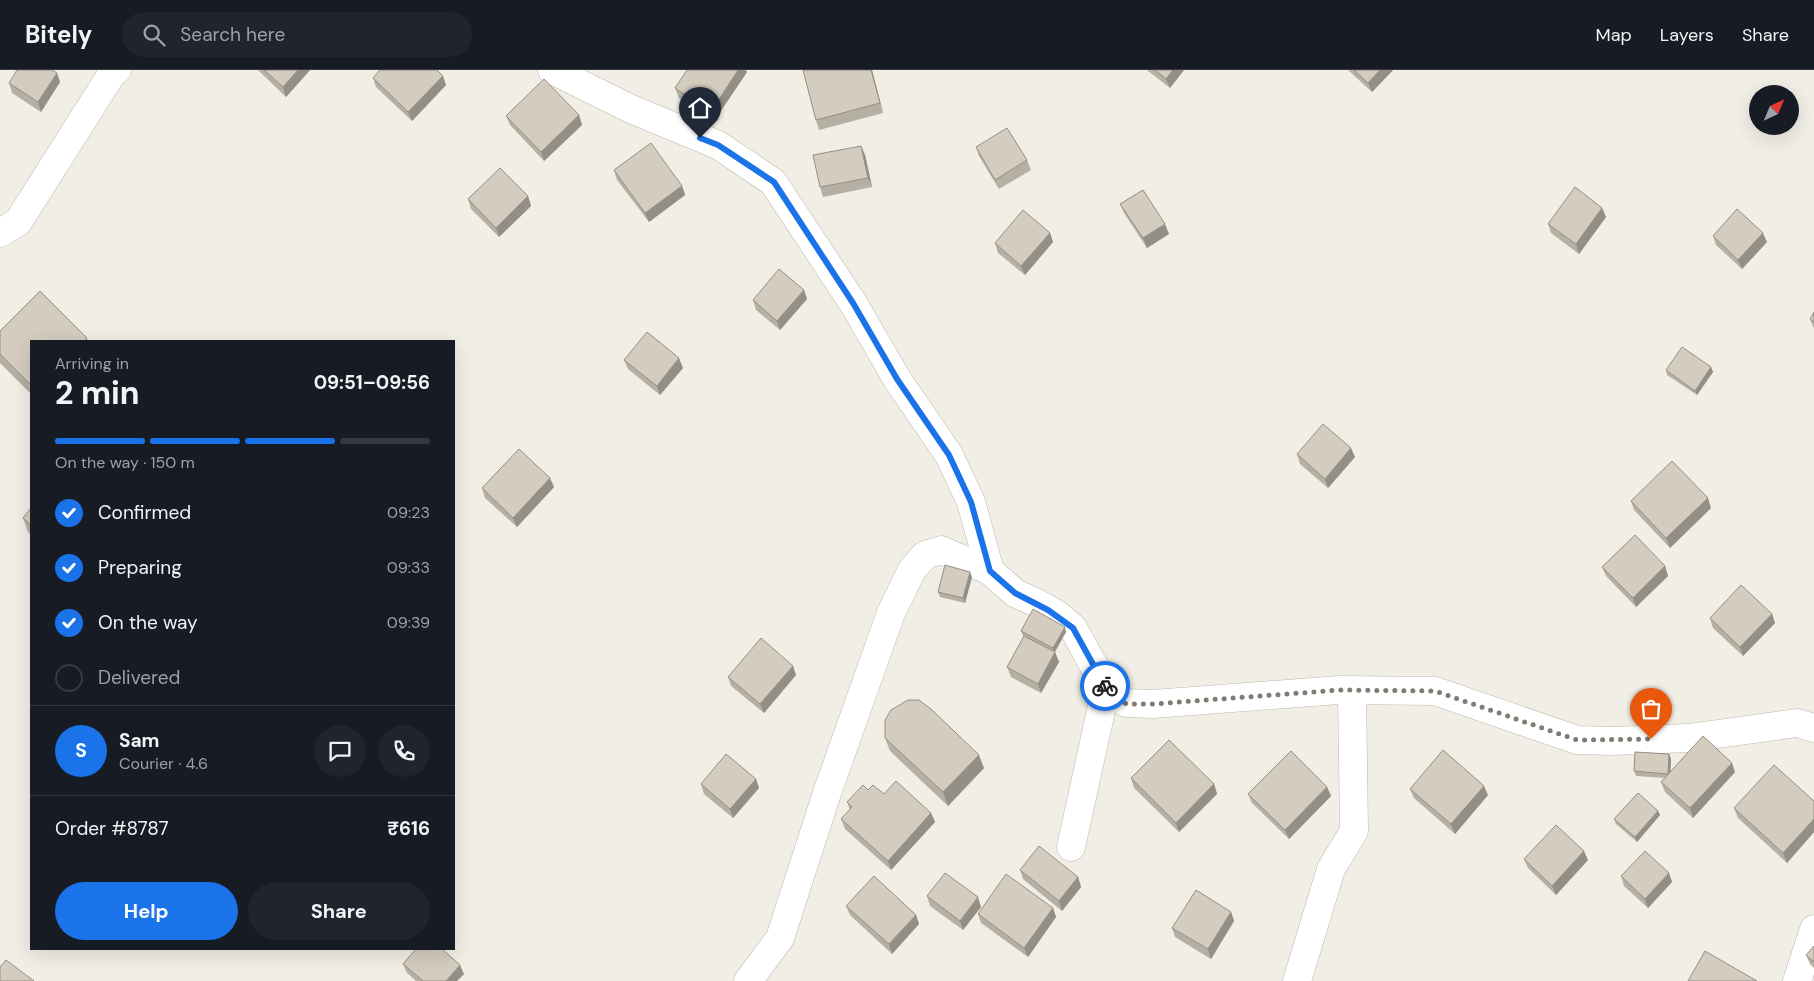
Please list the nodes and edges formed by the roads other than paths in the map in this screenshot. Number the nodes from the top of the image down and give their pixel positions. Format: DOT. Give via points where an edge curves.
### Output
graph roads {
  1 [pos="117,70"];
  2 [pos="552,70"];
  3 [pos="0,233"];
  4 [pos="990,571"];
  5 [pos="1106,688"];
  6 [pos="1352,691"];
  7 [pos="1814,728"];
  8 [pos="1071,847"];
  9 [pos="1814,929"];
  10 [pos="748,981"];
  11 [pos="1297,981"];
  12 [pos="1797,981"];
  1 -- 3 [label="street" via="18,222"];
  2 -- 4 [label="street" via="630,109 718,145 774,182 853,303 897,379 949,455 971,502"];
  4 -- 5 [label="street" via="1015,593 1052,612 1073,628"];
  4 -- 10 [label="street" via="940,550 925,556 912,570 888,622 780,938"];
  5 -- 6 [label="street" via="1126,704"];
  5 -- 8 [label="street"];
  6 -- 7 [label="street" via="1435,691 1577,740 1689,738 1797,723"];
  6 -- 11 [label="street" via="1354,831 1331,869"];
  9 -- 12 [label="street"];
}
